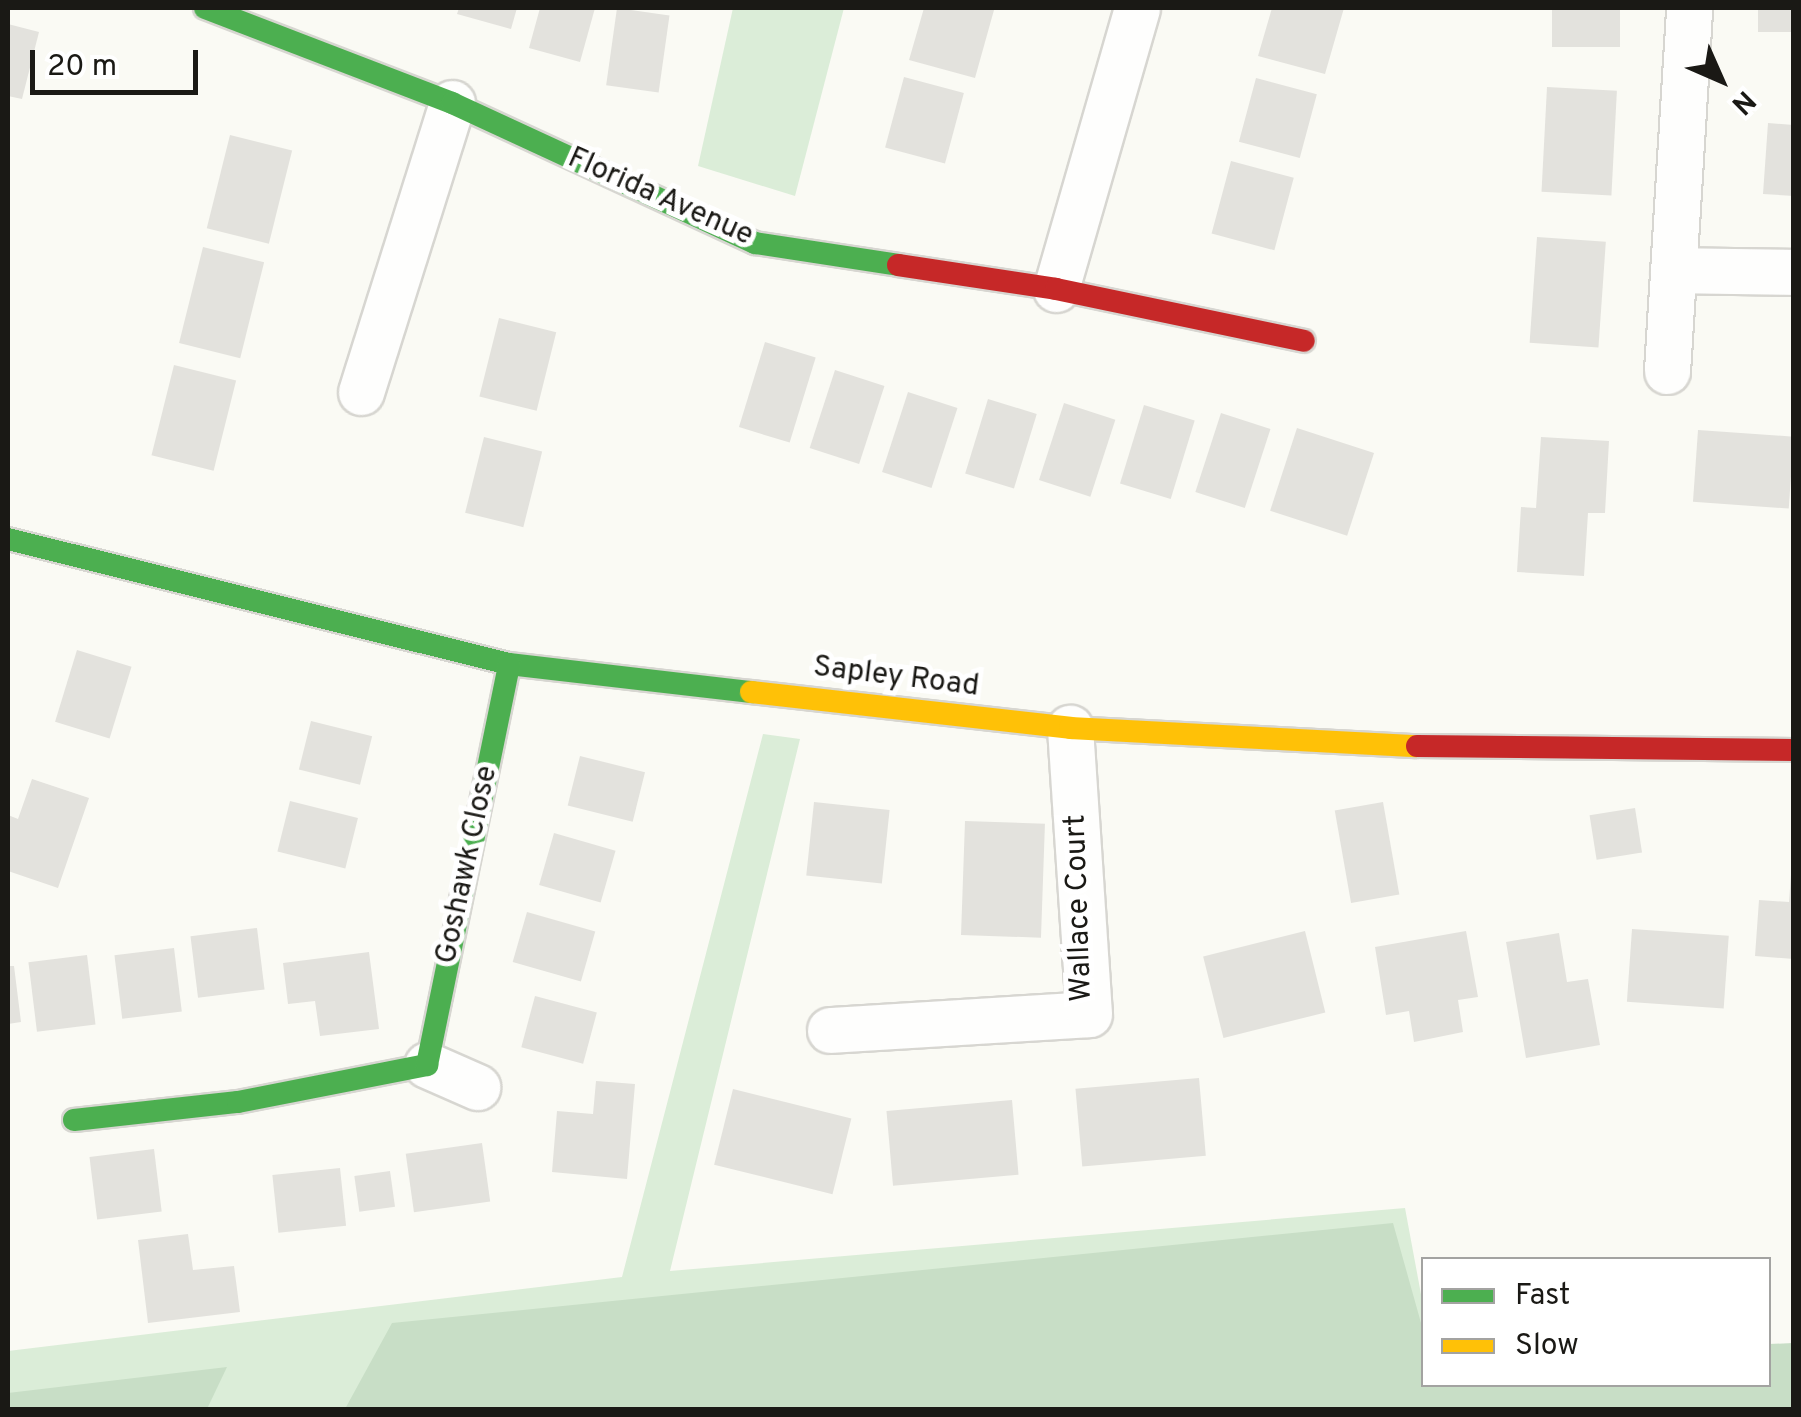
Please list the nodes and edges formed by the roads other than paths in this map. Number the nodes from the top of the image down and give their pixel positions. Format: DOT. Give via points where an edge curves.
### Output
graph roads {
  1 [pos="204,8"];
  2 [pos="1137,8"];
  3 [pos="1690,8"];
  4 [pos="452,103"];
  5 [pos="1673,270"];
  6 [pos="1794,272"];
  7 [pos="1056,289"];
  8 [pos="1304,341"];
  9 [pos="1668,371"];
  10 [pos="362,392"];
  11 [pos="8,539"];
  12 [pos="509,664"];
  13 [pos="1070,728"];
  14 [pos="1794,750"];
  15 [pos="830,1030"];
  16 [pos="427,1065"];
  17 [pos="477,1087"];
  18 [pos="74,1120"];
  1 -- 4 [label="street, Florida Avenue"];
  2 -- 7 [label="street"];
  3 -- 5 [label="street"];
  4 -- 7 [label="street, Florida Avenue" via="756,243"];
  4 -- 10 [label="street"];
  5 -- 6 [label="street"];
  5 -- 9 [label="street"];
  7 -- 8 [label="street, Florida Avenue"];
  11 -- 12 [label="street, Sapley Road"];
  12 -- 13 [label="street, Sapley Road"];
  12 -- 16 [label="street, Goshawk Close"];
  13 -- 14 [label="street, Sapley Road" via="1466,749"];
  13 -- 15 [label="street, Wallace Court" via="1089,1014"];
  16 -- 17 [label="street"];
  16 -- 18 [label="street" via="238,1102"];
}
